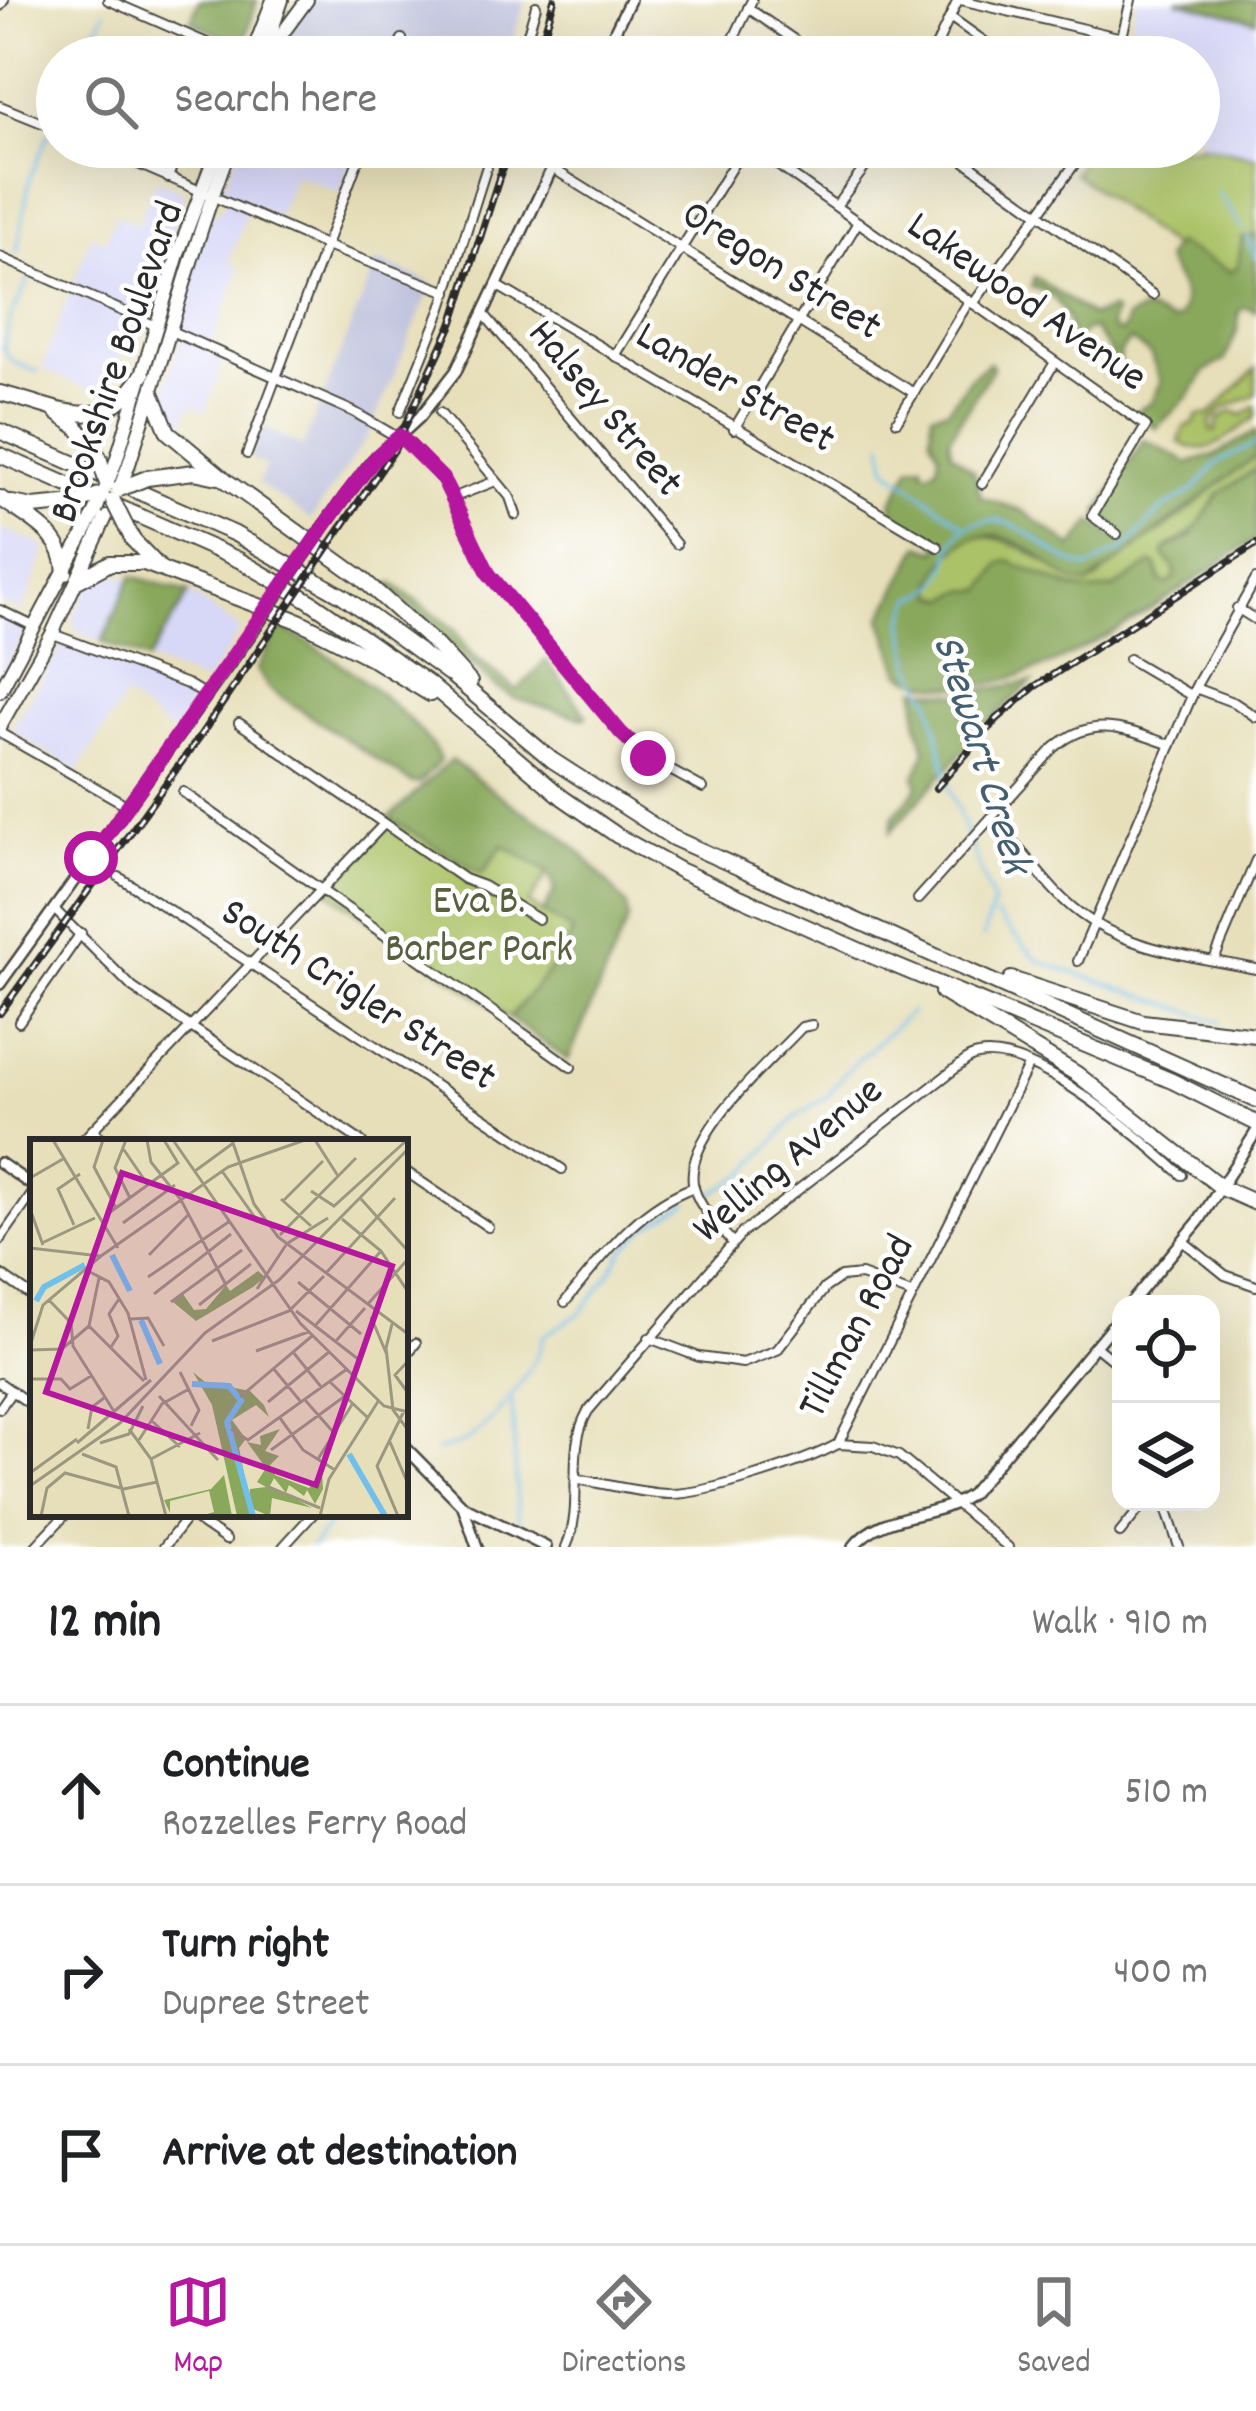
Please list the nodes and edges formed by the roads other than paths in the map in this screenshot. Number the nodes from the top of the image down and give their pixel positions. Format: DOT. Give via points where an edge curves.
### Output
graph roads {
  1 [pos="108,0"];
  2 [pos="273,0"];
  3 [pos="282,0"];
  4 [pos="307,0"];
  5 [pos="630,0"];
  6 [pos="959,0"];
  7 [pos="1131,0"];
  8 [pos="750,4"];
  9 [pos="536,6"];
  10 [pos="950,17"];
  11 [pos="191,36"];
  12 [pos="259,36"];
  13 [pos="271,36"];
  14 [pos="280,36"];
  15 [pos="527,36"];
  16 [pos="612,36"];
  17 [pos="735,36"];
  18 [pos="791,36"];
  19 [pos="941,36"];
  20 [pos="977,36"];
  21 [pos="1113,36"];
  22 [pos="1122,36"];
  23 [pos="0,106"];
  24 [pos="36,121"];
  25 [pos="146,168"];
  26 [pos="171,168"];
  27 [pos="213,168"];
  28 [pos="219,168"];
  29 [pos="355,168"];
  30 [pos="487,168"];
  31 [pos="552,168"];
  32 [pos="734,168"];
  33 [pos="779,168"];
  34 [pos="864,168"];
  35 [pos="974,168"];
  36 [pos="1072,168"];
  37 [pos="168,178"];
  38 [pos="207,192"];
  39 [pos="836,206"];
  40 [pos="1038,214"];
  41 [pos="858,222"];
  42 [pos="326,245"];
  43 [pos="682,247"];
  44 [pos="0,257"];
  45 [pos="498,286"];
  46 [pos="448,292"];
  47 [pos="1153,295"];
  48 [pos="971,303"];
  49 [pos="484,314"];
  50 [pos="798,320"];
  51 [pos="163,328"];
  52 [pos="615,356"];
  53 [pos="1055,362"];
  54 [pos="143,374"];
  55 [pos="276,376"];
  56 [pos="0,393"];
  57 [pos="152,393"];
  58 [pos="914,393"];
  59 [pos="42,405"];
  60 [pos="400,412"];
  61 [pos="440,413"];
  62 [pos="897,422"];
  63 [pos="734,429"];
  64 [pos="0,431"];
  65 [pos="400,436"];
  66 [pos="247,454"];
  67 [pos="0,455"];
  68 [pos="122,464"];
  69 [pos="496,481"];
  70 [pos="228,482"];
  71 [pos="982,484"];
  72 [pos="110,492"];
  73 [pos="452,498"];
  74 [pos="1,499"];
  75 [pos="516,514"];
  76 [pos="1118,534"];
  77 [pos="676,544"];
  78 [pos="938,547"];
  79 [pos="165,571"];
  80 [pos="72,576"];
  81 [pos="1256,579"];
  82 [pos="1237,608"];
  83 [pos="0,610"];
  84 [pos="1256,620"];
  85 [pos="36,628"];
  86 [pos="52,634"];
  87 [pos="1129,659"];
  88 [pos="0,691"];
  89 [pos="1193,692"];
  90 [pos="207,696"];
  91 [pos="489,704"];
  92 [pos="460,710"];
  93 [pos="1256,717"];
  94 [pos="239,723"];
  95 [pos="0,730"];
  96 [pos="1171,745"];
  97 [pos="703,788"];
  98 [pos="183,792"];
  99 [pos="128,806"];
  100 [pos="990,819"];
  101 [pos="384,824"];
  102 [pos="1256,860"];
  103 [pos="119,877"];
  104 [pos="322,890"];
  105 [pos="917,899"];
  106 [pos="54,909"];
  107 [pos="538,919"];
  108 [pos="1095,922"];
  109 [pos="81,933"];
  110 [pos="944,960"];
  111 [pos="1214,960"];
  112 [pos="1078,961"];
  113 [pos="252,963"];
  114 [pos="901,968"];
  115 [pos="1256,969"];
  116 [pos="0,984"];
  117 [pos="19,1022"];
  118 [pos="812,1025"];
  119 [pos="191,1027"];
  120 [pos="1256,1036"];
  121 [pos="1028,1066"];
  122 [pos="571,1067"];
  123 [pos="1256,1100"];
  124 [pos="1256,1127"];
  125 [pos="92,1131"];
  126 [pos="84,1139"];
  127 [pos="104,1139"];
  128 [pos="358,1139"];
  129 [pos="0,1163"];
  130 [pos="562,1169"];
  131 [pos="408,1173"];
  132 [pos="1182,1175"];
  133 [pos="694,1187"];
  134 [pos="30,1188"];
  135 [pos="1222,1188"];
  136 [pos="30,1195"];
  137 [pos="1256,1204"];
  138 [pos="488,1228"];
  139 [pos="0,1240"];
  140 [pos="1183,1241"];
  141 [pos="733,1243"];
  142 [pos="0,1274"];
  143 [pos="1256,1286"];
  144 [pos="911,1294"];
  145 [pos="30,1295"];
  146 [pos="1138,1295"];
  147 [pos="565,1302"];
  148 [pos="1112,1326"];
  149 [pos="649,1338"];
  150 [pos="416,1343"];
  151 [pos="1095,1346"];
  152 [pos="408,1352"];
  153 [pos="1112,1360"];
  154 [pos="0,1383"];
  155 [pos="12,1391"];
  156 [pos="30,1404"];
  157 [pos="0,1408"];
  158 [pos="838,1444"];
  159 [pos="408,1450"];
  160 [pos="577,1479"];
  161 [pos="957,1503"];
  162 [pos="463,1506"];
  163 [pos="1138,1511"];
  164 [pos="1166,1511"];
  165 [pos="63,1517"];
  166 [pos="187,1517"];
  167 [pos="192,1517"];
  168 [pos="310,1517"];
  169 [pos="1120,1533"];
  170 [pos="226,1540"];
  171 [pos="35,1547"];
  172 [pos="164,1547"];
  173 [pos="283,1547"];
  174 [pos="477,1547"];
  175 [pos="546,1547"];
  176 [pos="566,1547"];
  177 [pos="853,1547"];
  178 [pos="1008,1547"];
  179 [pos="1179,1547"];
  1 -- 11 [label="street"];
  2 -- 12 [label="highway"];
  3 -- 13 [label="highway"];
  4 -- 14 [label="highway"];
  5 -- 16 [label="street"];
  6 -- 10 [label="street"];
  6 -- 21 [label="street"];
  7 -- 22 [label="street"];
  8 -- 17 [label="street"];
  8 -- 18 [label="street"];
  9 -- 15 [label="street"];
  10 -- 19 [label="street"];
  10 -- 20 [label="street"];
  23 -- 24 [label="street"];
  25 -- 37 [label="street"];
  26 -- 37 [label="street"];
  27 -- 38 [label="highway, Brookshire Boulevard"];
  28 -- 38 [label="highway, Brookshire Boulevard"];
  29 -- 42 [label="street"];
  30 -- 46 [label="street"];
  31 -- 43 [label="street, Oregon Street"];
  31 -- 45 [label="street"];
  32 -- 43 [label="street"];
  33 -- 39 [label="street, Lakewood Avenue"];
  34 -- 39 [label="street"];
  35 -- 40 [label="street"];
  36 -- 40 [label="street"];
  37 -- 38 [label="street"];
  38 -- 42 [label="street"];
  38 -- 51 [label="highway, Brookshire Boulevard"];
  39 -- 41 [label="street, Lakewood Avenue"];
  40 -- 47 [label="street"];
  40 -- 48 [label="street"];
  41 -- 48 [label="street, Lakewood Avenue"];
  41 -- 50 [label="street"];
  42 -- 46 [label="street"];
  42 -- 55 [label="street"];
  43 -- 50 [label="street, Oregon Street"];
  43 -- 52 [label="street"];
  44 -- 51 [label="street"];
  45 -- 49 [label="street"];
  45 -- 52 [label="street, Lander Street"];
  46 -- 60 [label="street"];
  48 -- 53 [label="street, Lakewood Avenue"];
  48 -- 58 [label="street"];
  49 -- 65 [label="street" via="445,387"];
  49 -- 77 [label="street, Halsey Street"];
  50 -- 58 [label="street, Oregon Street"];
  50 -- 63 [label="street"];
  51 -- 54 [label="highway, Brookshire Boulevard"];
  51 -- 55 [label="street"];
  51 -- 57 [label="highway, Brookshire Boulevard"];
  52 -- 63 [label="street, Lander Street"];
  53 -- 71 [label="street"];
  53 -- 76 [label="street, Lakewood Avenue" via="1146,427 1092,516"];
  54 -- 59 [label="highway" via="105,412"];
  54 -- 68 [label="highway, Brookshire Boulevard"];
  55 -- 65 [label="street"];
  55 -- 66 [label="street"];
  56 -- 59 [label="highway"];
  57 -- 68 [label="highway, Brookshire Boulevard"];
  57 -- 70 [label="highway" via="168,433"];
  58 -- 62 [label="street"];
  59 -- 72 [label="highway, bridge" via="77,427 98,454"];
  61 -- 69 [label="street"];
  63 -- 78 [label="street, Lander Street"];
  64 -- 91 [label="highway" via="270,552 365,610"];
  65 -- 73 [label="street" via="434,467"];
  65 -- 90 [label="street, bridge" via="365,469"];
  67 -- 92 [label="highway" via="257,569 370,640"];
  68 -- 72 [label="highway, Brookshire Boulevard, bridge"];
  69 -- 73 [label="street"];
  69 -- 75 [label="street"];
  70 -- 72 [label="highway, bridge" via="194,472"];
  70 -- 91 [label="highway" via="378,591"];
  72 -- 74 [label="highway, bridge" via="34,508"];
  72 -- 79 [label="highway, bridge" via="145,553"];
  72 -- 80 [label="highway, Brookshire Boulevard, bridge"];
  73 -- 97 [label="street" via="489,574 621,733"];
  74 -- 80 [label="highway" via="55,538"];
  79 -- 80 [label="highway" via="132,560"];
  79 -- 92 [label="highway" via="299,621"];
  80 -- 85 [label="highway, Brookshire Boulevard"];
  80 -- 86 [label="highway, Brookshire Boulevard"];
  81 -- 82 [label="street"];
  82 -- 84 [label="street"];
  82 -- 89 [label="street"];
  83 -- 85 [label="street"];
  85 -- 88 [label="highway, Brookshire Boulevard"];
  86 -- 90 [label="street"];
  86 -- 95 [label="highway, Brookshire Boulevard"];
  87 -- 89 [label="street"];
  89 -- 93 [label="street"];
  89 -- 96 [label="street"];
  90 -- 99 [label="street"];
  91 -- 110 [label="highway" via="552,760 636,817"];
  92 -- 114 [label="highway" via="618,836 700,881"];
  94 -- 101 [label="street"];
  95 -- 99 [label="street"];
  96 -- 100 [label="street" via="1111,725 1075,732"];
  96 -- 108 [label="street"];
  98 -- 104 [label="street"];
  99 -- 106 [label="street"];
  100 -- 105 [label="street"];
  100 -- 108 [label="street" via="1060,897"];
  101 -- 104 [label="street"];
  101 -- 107 [label="street"];
  102 -- 111 [label="street"];
  103 -- 113 [label="street, South Crigler Street"];
  104 -- 113 [label="street"];
  104 -- 122 [label="street"];
  106 -- 109 [label="street"];
  106 -- 116 [label="street"];
  108 -- 111 [label="street" via="1141,944"];
  108 -- 112 [label="street"];
  109 -- 117 [label="street"];
  109 -- 119 [label="street" via="123,980"];
  110 -- 120 [label="highway" via="1143,1022"];
  110 -- 123 [label="highway"];
  111 -- 115 [label="street"];
  113 -- 119 [label="street"];
  113 -- 130 [label="street, South Crigler Street"];
  114 -- 124 [label="highway" via="1172,1081"];
  114 -- 135 [label="highway" via="1077,1074"];
  118 -- 133 [label="street" via="708,1131 694,1159"];
  119 -- 125 [label="street"];
  119 -- 128 [label="street"];
  121 -- 132 [label="street, Welling Avenue" via="1100,1105"];
  121 -- 141 [label="street, Welling Avenue" via="991,1052 969,1058"];
  121 -- 144 [label="street, Tillman Road"];
  124 -- 135 [label="street"];
  125 -- 126 [label="street"];
  125 -- 127 [label="street"];
  129 -- 134 [label="street"];
  131 -- 138 [label="street"];
  133 -- 141 [label="street"];
  133 -- 147 [label="street" via="635,1221"];
  135 -- 137 [label="highway"];
  135 -- 140 [label="street"];
  136 -- 139 [label="street"];
  140 -- 143 [label="street" via="1225,1275"];
  140 -- 146 [label="street"];
  141 -- 149 [label="street, Welling Avenue"];
  142 -- 145 [label="street"];
  144 -- 149 [label="street" via="862,1275 841,1277 777,1350 743,1363"];
  144 -- 158 [label="street, Tillman Road"];
  148 -- 151 [label="street"];
  149 -- 160 [label="street, Welling Avenue" via="582,1420"];
  150 -- 152 [label="street"];
  151 -- 153 [label="street"];
  151 -- 161 [label="street"];
  154 -- 155 [label="street"];
  155 -- 156 [label="street"];
  155 -- 157 [label="street"];
  158 -- 160 [label="street, Tillman Road" via="684,1493"];
  158 -- 161 [label="street" via="888,1450"];
  159 -- 162 [label="street"];
  160 -- 176 [label="street, Welling Avenue"];
  161 -- 177 [label="street" via="876,1526"];
  161 -- 178 [label="street"];
  162 -- 174 [label="street"];
  162 -- 175 [label="street"];
  163 -- 169 [label="street"];
  164 -- 179 [label="street"];
  165 -- 171 [label="street"];
  166 -- 172 [label="street"];
  167 -- 170 [label="street"];
  168 -- 173 [label="street"];
}
